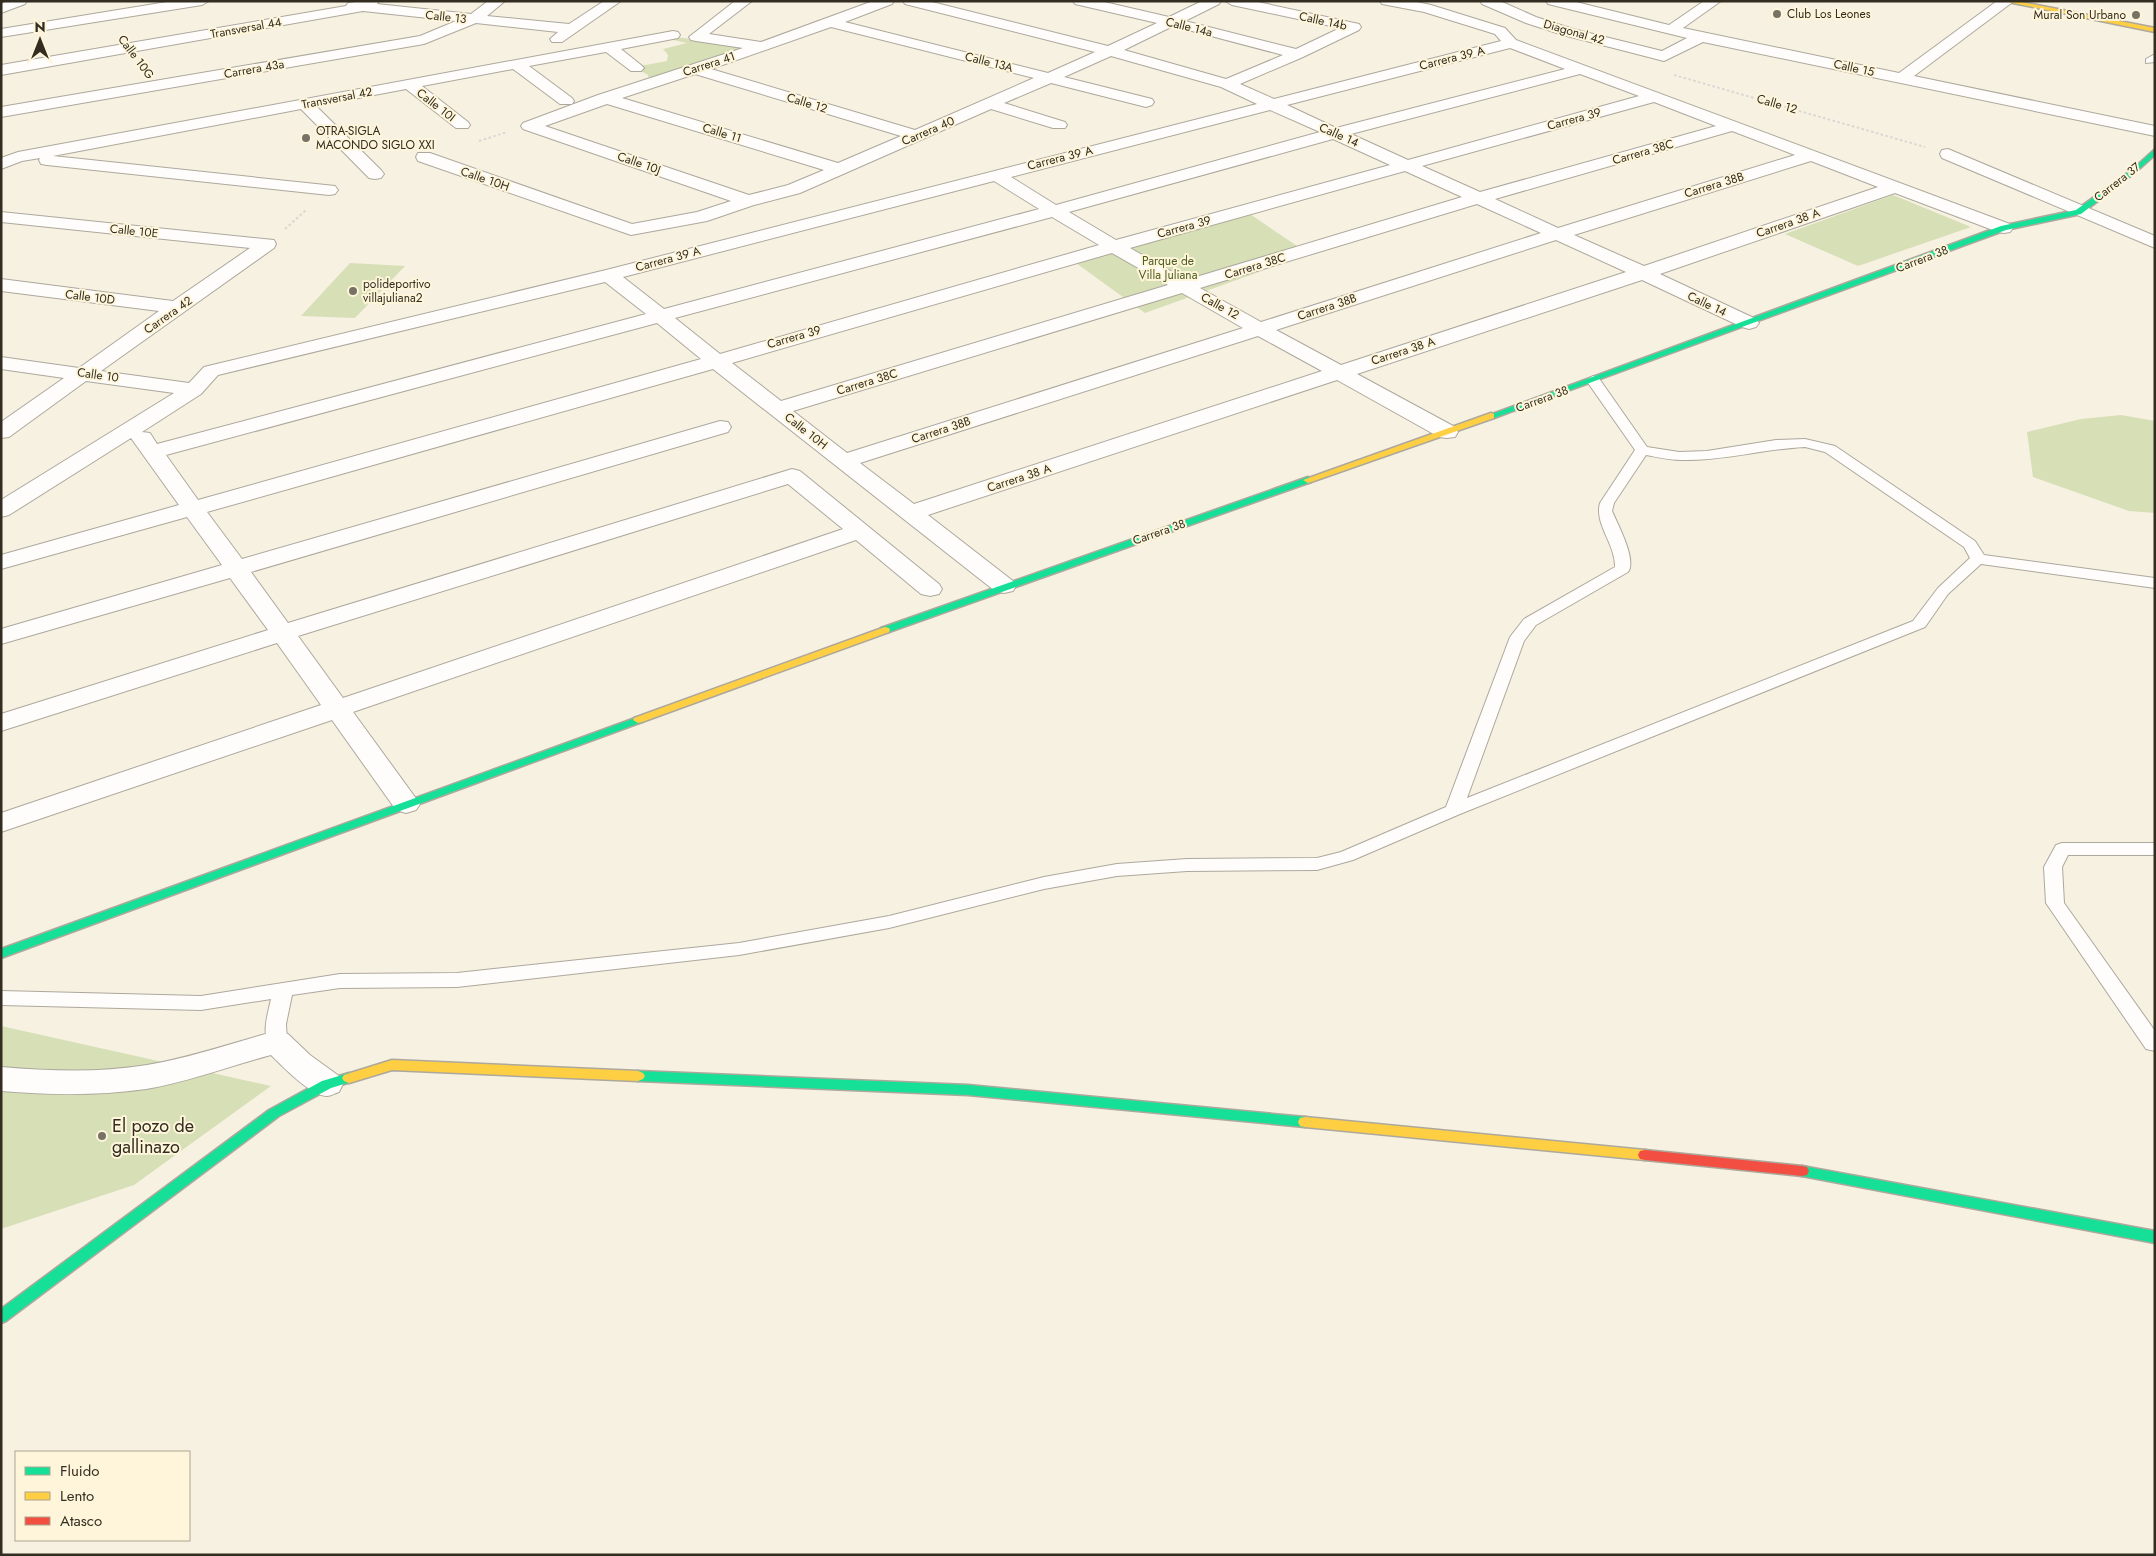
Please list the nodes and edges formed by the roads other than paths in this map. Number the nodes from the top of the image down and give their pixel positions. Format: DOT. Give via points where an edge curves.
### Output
graph roads {
  1 [pos="20,1"];
  2 [pos="104,1"];
  3 [pos="202,1"];
  4 [pos="322,1"];
  5 [pos="498,1"];
  6 [pos="614,1"];
  7 [pos="745,1"];
  8 [pos="887,1"];
  9 [pos="910,1"];
  10 [pos="1080,1"];
  11 [pos="1214,1"];
  12 [pos="1232,1"];
  13 [pos="1387,1"];
  14 [pos="1487,1"];
  15 [pos="1553,1"];
  16 [pos="1714,1"];
  17 [pos="2007,1"];
  18 [pos="368,4"];
  19 [pos="1527,4"];
  20 [pos="1,9"];
  21 [pos="1511,10"];
  22 [pos="106,18"];
  23 [pos="472,20"];
  24 [pos="1173,22"];
  25 [pos="832,23"];
  26 [pos="56,26"];
  27 [pos="571,29"];
  28 [pos="1671,30"];
  29 [pos="2155,30"];
  30 [pos="1,34"];
  31 [pos="673,35"];
  32 [pos="1505,37"];
  33 [pos="1701,37"];
  34 [pos="763,46"];
  35 [pos="610,48"];
  36 [pos="130,49"];
  37 [pos="1110,51"];
  38 [pos="1298,54"];
  39 [pos="542,60"];
  40 [pos="517,65"];
  41 [pos="636,68"];
  42 [pos="696,69"];
  43 [pos="1,70"];
  44 [pos="1580,70"];
  45 [pos="1049,78"];
  46 [pos="1902,78"];
  47 [pos="1227,84"];
  48 [pos="410,85"];
  49 [pos="161,91"];
  50 [pos="1654,97"];
  51 [pos="604,98"];
  52 [pos="566,101"];
  53 [pos="1146,102"];
  54 [pos="305,104"];
  55 [pos="991,104"];
  56 [pos="1270,104"];
  57 [pos="1,112"];
  58 [pos="462,125"];
  59 [pos="1060,125"];
  60 [pos="529,126"];
  61 [pos="1733,126"];
  62 [pos="2155,131"];
  63 [pos="1335,133"];
  64 [pos="918,136"];
  65 [pos="2155,151"];
  66 [pos="1948,154"];
  67 [pos="10,156"];
  68 [pos="1811,156"];
  69 [pos="424,157"];
  70 [pos="1,164"];
  71 [pos="1406,166"];
  72 [pos="839,168"];
  73 [pos="375,174"];
  74 [pos="996,174"];
  75 [pos="1895,187"];
  76 [pos="329,190"];
  77 [pos="1479,198"];
  78 [pos="748,201"];
  79 [pos="1053,211"];
  80 [pos="2078,212"];
  81 [pos="1,217"];
  82 [pos="2004,228"];
  83 [pos="1557,234"];
  84 [pos="2155,243"];
  85 [pos="267,244"];
  86 [pos="645,246"];
  87 [pos="1115,246"];
  88 [pos="1643,273"];
  89 [pos="609,275"];
  90 [pos="1,285"];
  91 [pos="1186,287"];
  92 [pos="179,308"];
  93 [pos="661,315"];
  94 [pos="1749,323"];
  95 [pos="1260,328"];
  96 [pos="715,360"];
  97 [pos="1,362"];
  98 [pos="1340,372"];
  99 [pos="84,373"];
  100 [pos="1593,380"];
  101 [pos="194,390"];
  102 [pos="778,409"];
  103 [pos="720,427"];
  104 [pos="136,428"];
  105 [pos="1,432"];
  106 [pos="1447,432"];
  107 [pos="1642,450"];
  108 [pos="153,452"];
  109 [pos="844,461"];
  110 [pos="194,508"];
  111 [pos="1,510"];
  112 [pos="912,513"];
  113 [pos="860,531"];
  114 [pos="1978,559"];
  115 [pos="1,562"];
  116 [pos="237,569"];
  117 [pos="2155,583"];
  118 [pos="1004,586"];
  119 [pos="930,589"];
  120 [pos="283,633"];
  121 [pos="1,637"];
  122 [pos="337,708"];
  123 [pos="1,723"];
  124 [pos="406,804"];
  125 [pos="1454,810"];
  126 [pos="1,823"];
  127 [pos="2155,849"];
  128 [pos="1,954"];
  129 [pos="283,990"];
  130 [pos="1,998"];
  131 [pos="277,1042"];
  132 [pos="2153,1044"];
  133 [pos="1,1079"];
  134 [pos="327,1084"];
  135 [pos="2155,1237"];
  136 [pos="1,1317"];
  1 -- 20 [label="street"];
  2 -- 26 [label="street"];
  3 -- 22 [label="street"];
  4 -- 18 [label="street, Calle 13"];
  5 -- 23 [label="street, Carrera 43a"];
  6 -- 27 [label="street"];
  7 -- 34 [label="street" via="696,37"];
  8 -- 25 [label="street, Carrera 41"];
  9 -- 37 [label="street, Calle 14"];
  10 -- 24 [label="street, Calle 14a"];
  11 -- 24 [label="street, Carrera 40"];
  12 -- 38 [label="street, Calle 14b" via="1354,27"];
  13 -- 32 [label="street" via="1426,8"];
  14 -- 21 [label="street"];
  15 -- 28 [label="street, Calle 15"];
  16 -- 28 [label="street"];
  17 -- 29 [label="main road"];
  17 -- 46 [label="street"];
  18 -- 23 [label="street, Calle 13"];
  18 -- 36 [label="street, Transversal 44"];
  19 -- 21 [label="street, Diagonal 42"];
  21 -- 33 [label="street, Diagonal 42" via="1568,32 1664,56"];
  22 -- 26 [label="street"];
  22 -- 36 [label="street, Calle 10G"];
  23 -- 27 [label="street, Calle 13"];
  23 -- 49 [label="street, Carrera 43a" via="424,40"];
  24 -- 37 [label="street, Carrera 40"];
  24 -- 38 [label="street, Calle 14a"];
  25 -- 34 [label="street, Carrera 41"];
  25 -- 45 [label="street, Calle 13A"];
  26 -- 30 [label="street"];
  27 -- 39 [label="street" via="552,43"];
  28 -- 33 [label="street, Calle 15"];
  31 -- 35 [label="street, Transversal 42"];
  32 -- 44 [label="street"];
  32 -- 56 [label="street, Carrera 39 A"];
  33 -- 46 [label="street, Calle 15"];
  34 -- 42 [label="street, Carrera 41"];
  35 -- 39 [label="street, Transversal 42"];
  35 -- 41 [label="street"];
  36 -- 43 [label="street, Transversal 44"];
  36 -- 49 [label="street, Calle 10G"];
  37 -- 45 [label="street, Carrera 40"];
  37 -- 47 [label="street, Calle 14"];
  38 -- 47 [label="street"];
  39 -- 40 [label="street, Transversal 42"];
  40 -- 48 [label="street, Transversal 42"];
  40 -- 52 [label="street"];
  42 -- 51 [label="street, Carrera 41"];
  42 -- 64 [label="street, Calle 12"];
  44 -- 50 [label="street"];
  44 -- 63 [label="street"];
  45 -- 53 [label="street, Calle 13A"];
  45 -- 55 [label="street, Carrera 40"];
  46 -- 62 [label="street, Calle 15"];
  47 -- 56 [label="street, Calle 14"];
  48 -- 54 [label="street, Transversal 42"];
  48 -- 58 [label="street, Calle 10I"];
  49 -- 57 [label="street, Carrera 43a"];
  50 -- 61 [label="street"];
  50 -- 71 [label="street, Carrera 39"];
  51 -- 60 [label="street, Carrera 41"];
  51 -- 72 [label="street, Calle 11"];
  54 -- 67 [label="street, Transversal 42" via="181,120"];
  54 -- 73 [label="street"];
  55 -- 59 [label="street"];
  55 -- 64 [label="street, Carrera 40"];
  56 -- 63 [label="street, Calle 14"];
  56 -- 74 [label="street, Carrera 39 A"];
  60 -- 78 [label="street, Calle 10J"];
  61 -- 68 [label="street"];
  61 -- 77 [label="street, Carrera 38C"];
  63 -- 71 [label="street, Calle 14"];
  63 -- 79 [label="street"];
  64 -- 72 [label="street, Carrera 40"];
  65 -- 80 [label="main road, Carrera 37"];
  66 -- 80 [label="street"];
  67 -- 70 [label="street, Transversal 42"];
  67 -- 76 [label="street"];
  68 -- 75 [label="street"];
  68 -- 83 [label="street, Carrera 38B"];
  69 -- 86 [label="street, Calle 10H"];
  71 -- 77 [label="street, Calle 14"];
  71 -- 87 [label="street, Carrera 39"];
  72 -- 78 [label="street, Carrera 40" via="794,189"];
  74 -- 79 [label="street, Calle 12"];
  74 -- 86 [label="street, Carrera 39 A"];
  75 -- 82 [label="street"];
  75 -- 88 [label="street, Carrera 38 A"];
  77 -- 83 [label="street, Calle 14"];
  77 -- 91 [label="street, Carrera 38C"];
  78 -- 86 [label="street, Carrera 40" via="701,217"];
  79 -- 87 [label="street, Calle 12"];
  79 -- 93 [label="street"];
  80 -- 82 [label="main road, Carrera 38"];
  80 -- 84 [label="street"];
  81 -- 85 [label="street, Calle 10E"];
  82 -- 94 [label="main road, Carrera 38"];
  83 -- 88 [label="street, Calle 14"];
  83 -- 95 [label="street, Carrera 38B"];
  85 -- 92 [label="street, Carrera 42"];
  86 -- 89 [label="street, Carrera 39 A"];
  87 -- 91 [label="street, Calle 12"];
  87 -- 96 [label="street, Carrera 39"];
  88 -- 94 [label="street, Calle 14"];
  88 -- 98 [label="street, Carrera 38 A"];
  89 -- 93 [label="street, Calle 10H"];
  89 -- 101 [label="street, Carrera 39 A" via="210,371"];
  90 -- 92 [label="street, Calle 10D"];
  91 -- 95 [label="street, Calle 12"];
  91 -- 102 [label="street, Carrera 38C"];
  92 -- 99 [label="street, Carrera 42"];
  93 -- 96 [label="street, Calle 10H"];
  93 -- 108 [label="street"];
  94 -- 100 [label="main road, Carrera 38"];
  95 -- 98 [label="street, Calle 12"];
  95 -- 109 [label="street, Carrera 38B"];
  96 -- 102 [label="street, Calle 10H"];
  96 -- 110 [label="street, Carrera 39"];
  97 -- 99 [label="street, Calle 10"];
  98 -- 106 [label="street, Calle 12"];
  98 -- 112 [label="street, Carrera 38 A"];
  99 -- 101 [label="street, Calle 10"];
  99 -- 105 [label="street, Carrera 42"];
  100 -- 106 [label="main road, Carrera 38"];
  100 -- 107 [label="lane"];
  101 -- 104 [label="street, Carrera 39 A"];
  102 -- 109 [label="street, Calle 10H"];
  103 -- 116 [label="street"];
  104 -- 108 [label="street"];
  104 -- 111 [label="street, Carrera 39 A"];
  106 -- 118 [label="main road, Carrera 38"];
  107 -- 114 [label="lane" via="1679,456 1776,444 1805,443 1830,449 1970,544"];
  107 -- 125 [label="lane" via="1605,511 1623,557 1624,569 1530,622 1516,640"];
  108 -- 110 [label="street"];
  109 -- 112 [label="street, Calle 10H"];
  110 -- 115 [label="street, Carrera 39"];
  110 -- 116 [label="street"];
  112 -- 118 [label="street, Calle 10H"];
  113 -- 119 [label="street"];
  113 -- 120 [label="street" via="792,476"];
  113 -- 122 [label="street"];
  114 -- 117 [label="lane"];
  114 -- 125 [label="lane" via="1944,591 1919,624"];
  116 -- 120 [label="street"];
  116 -- 121 [label="street"];
  118 -- 124 [label="main road, Carrera 38"];
  120 -- 122 [label="street"];
  120 -- 123 [label="street"];
  122 -- 124 [label="street"];
  122 -- 126 [label="street"];
  124 -- 128 [label="main road, Carrera 38"];
  125 -- 129 [label="lane" via="1347,856 1317,864 1187,865 1117,870 1044,883 889,922 739,948 457,980 340,981"];
  127 -- 132 [label="lane" via="2062,849 2053,867 2055,903"];
  129 -- 130 [label="lane" via="201,1003"];
  129 -- 131 [label="lane" via="276,1024"];
  131 -- 133 [label="street" via="164,1073 127,1079 44,1083"];
  131 -- 134 [label="street"];
  134 -- 135 [label="main road" via="392,1065 968,1090 1801,1171"];
  134 -- 136 [label="main road" via="274,1113"];
}
